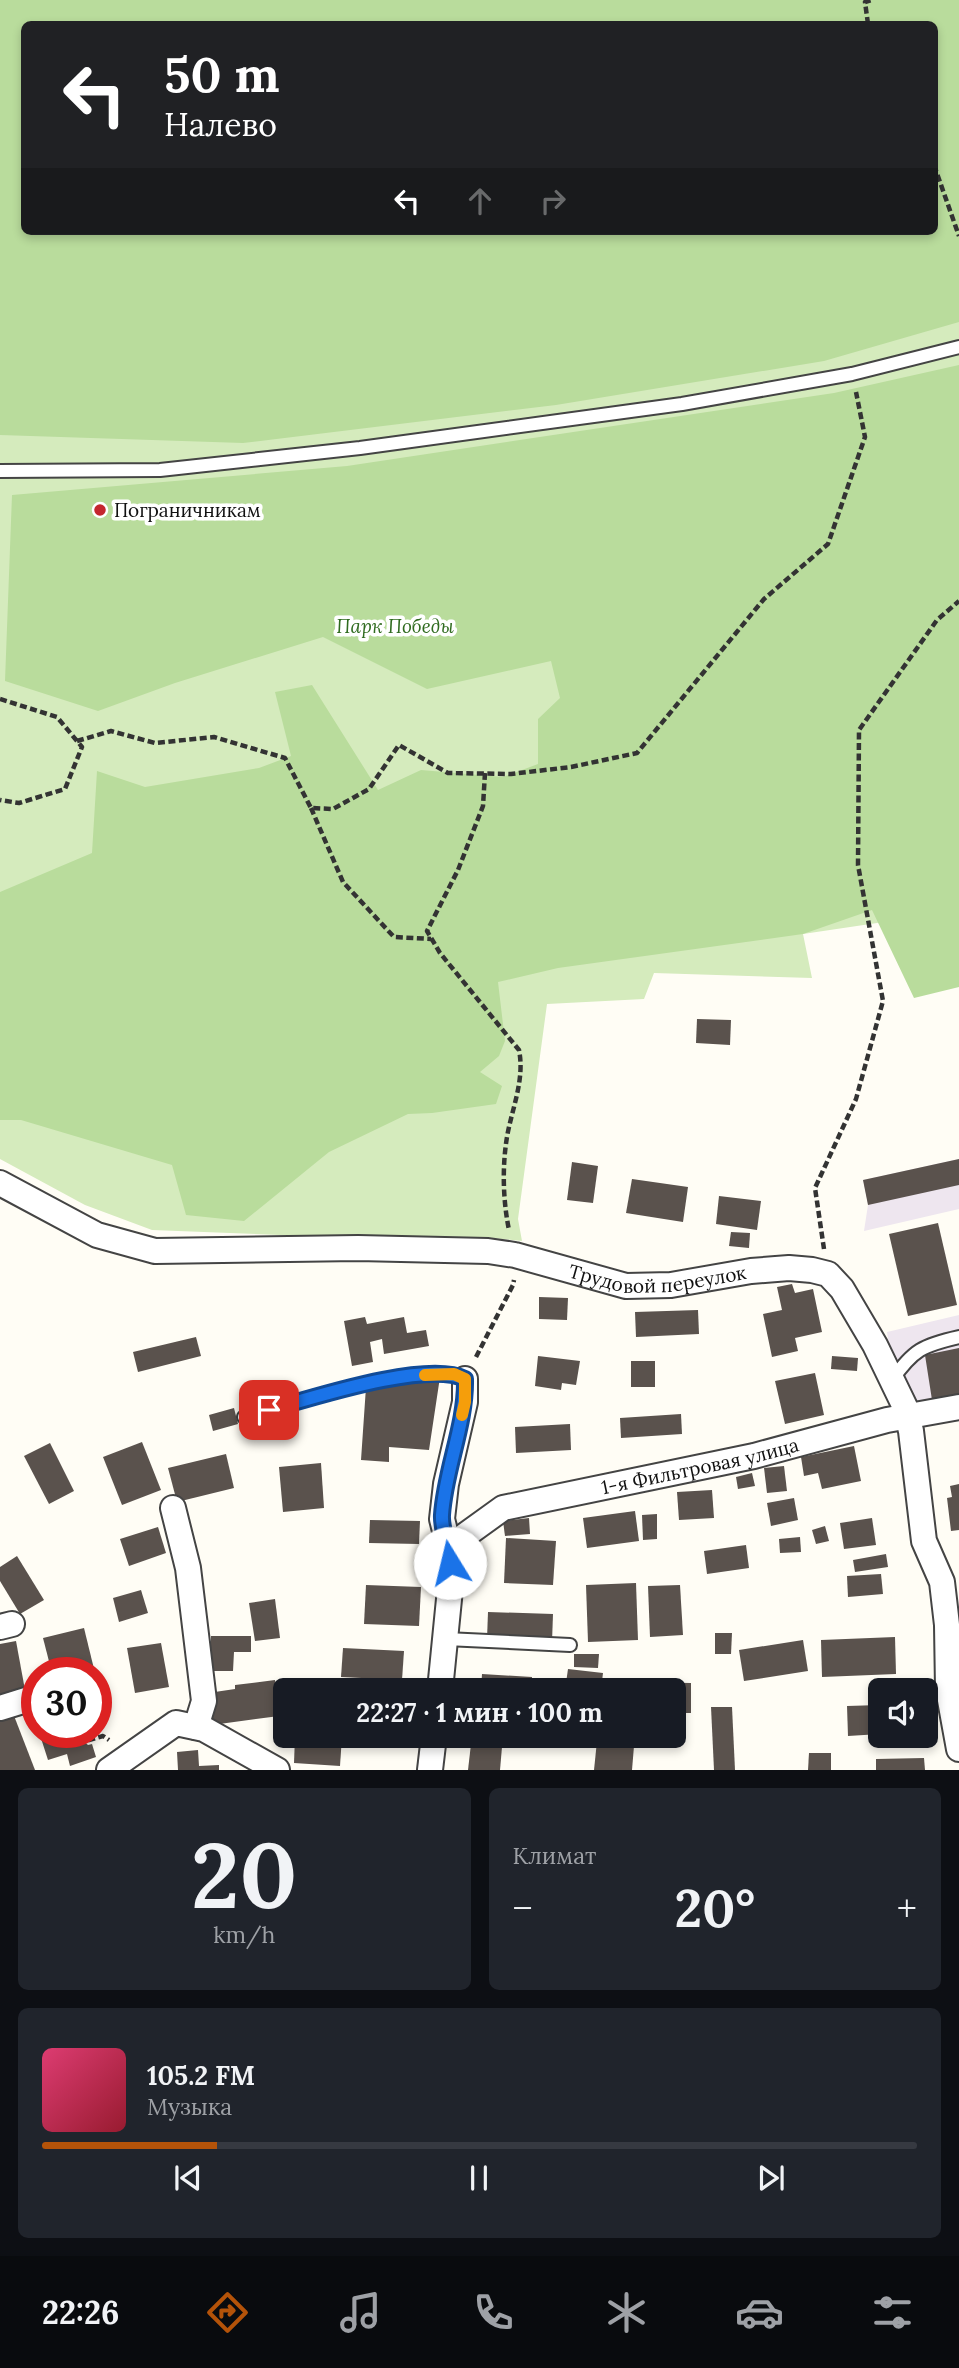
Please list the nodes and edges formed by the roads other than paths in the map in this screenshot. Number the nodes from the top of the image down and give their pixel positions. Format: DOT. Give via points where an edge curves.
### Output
graph roads {
  1 [pos="959,347"];
  2 [pos="0,471"];
  3 [pos="0,1183"];
  4 [pos="959,1337"];
  5 [pos="465,1379"];
  6 [pos="892,1380"];
  7 [pos="959,1407"];
  8 [pos="907,1416"];
  9 [pos="244,1417"];
  10 [pos="173,1508"];
  11 [pos="449,1548"];
  12 [pos="446,1639"];
  13 [pos="570,1645"];
  14 [pos="441,1678"];
  15 [pos="21,1702"];
  16 [pos="0,1708"];
  17 [pos="196,1727"];
  18 [pos="433,1748"];
  19 [pos="959,1749"];
  20 [pos="109,1769"];
  21 [pos="276,1769"];
  22 [pos="430,1769"];
  1 -- 2 [label="lane" via="852,374 682,404 360,448 160,470"];
  3 -- 6 [label="street, Трудовой переулок" via="97,1235 155,1251 488,1251 626,1286 671,1285 751,1271 813,1270 828,1274 842,1289"];
  4 -- 6 [label="lane" via="915,1352"];
  5 -- 9 [label="lane" via="442,1373 371,1382"];
  5 -- 11 [label="street" via="465,1402 442,1519"];
  6 -- 8 [label="street"];
  7 -- 8 [label="street, 1-я Фильтровая улица"];
  8 -- 11 [label="street, 1-я Фильтровая улица" via="754,1456 503,1508"];
  8 -- 19 [label="street" via="923,1541 942,1582 948,1689"];
  10 -- 17 [label="street" via="188,1568 204,1701"];
  11 -- 12 [label="street"];
  12 -- 13 [label="lane"];
  12 -- 14 [label="street"];
  15 -- 16 [label="street"];
  17 -- 20 [label="street" via="176,1723"];
  17 -- 21 [label="street"];
  18 -- 22 [label="street"];
}
